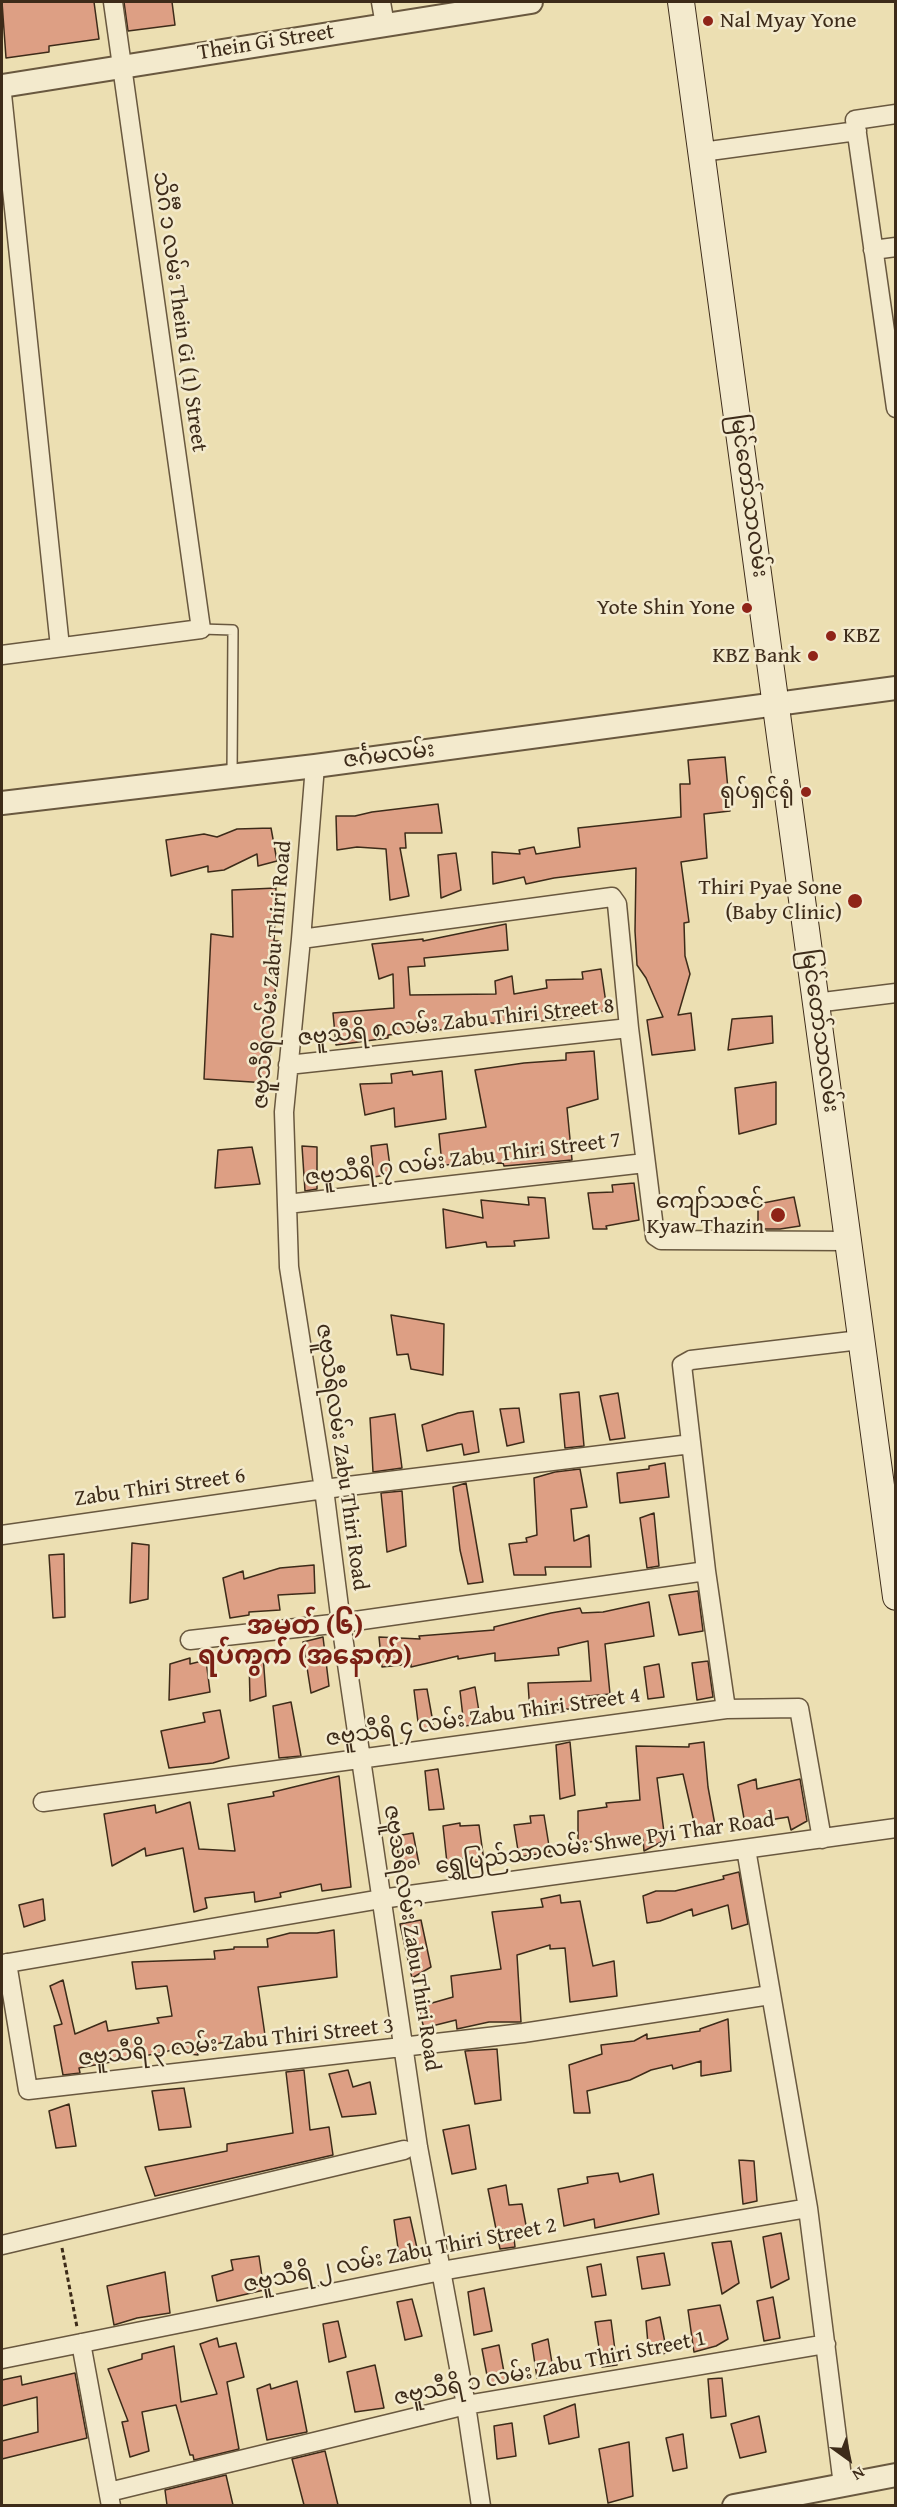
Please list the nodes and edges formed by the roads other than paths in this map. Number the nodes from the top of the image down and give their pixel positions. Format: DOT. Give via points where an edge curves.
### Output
graph roads {
  1 [pos="112,2"];
  2 [pos="381,2"];
  3 [pos="531,2"];
  4 [pos="681,2"];
  5 [pos="385,25"];
  6 [pos="120,66"];
  7 [pos="2,86"];
  8 [pos="2,94"];
  9 [pos="896,114"];
  10 [pos="856,126"];
  11 [pos="702,152"];
  12 [pos="896,247"];
  13 [pos="873,250"];
  14 [pos="894,382"];
  15 [pos="896,408"];
  16 [pos="201,629"];
  17 [pos="60,647"];
  18 [pos="2,655"];
  19 [pos="896,688"];
  20 [pos="776,705"];
  21 [pos="315,766"];
  22 [pos="232,775"];
  23 [pos="2,803"];
  24 [pos="301,939"];
  25 [pos="896,993"];
  26 [pos="815,1003"];
  27 [pos="629,1028"];
  28 [pos="288,1065"];
  29 [pos="645,1163"];
  30 [pos="287,1204"];
  31 [pos="847,1241"];
  32 [pos="861,1340"];
  33 [pos="691,1444"];
  34 [pos="324,1489"];
  35 [pos="2,1535"];
  36 [pos="891,1537"];
  37 [pos="706,1572"];
  38 [pos="896,1597"];
  39 [pos="340,1623"];
  40 [pos="190,1640"];
  41 [pos="726,1709"];
  42 [pos="360,1760"];
  43 [pos="43,1802"];
  44 [pos="896,1828"];
  45 [pos="822,1839"];
  46 [pos="746,1849"];
  47 [pos="381,1899"];
  48 [pos="4,1963"];
  49 [pos="770,1995"];
  50 [pos="404,2048"];
  51 [pos="404,2150"];
  52 [pos="808,2208"];
  53 [pos="2,2246"];
  54 [pos="441,2271"];
  55 [pos="81,2343"];
  56 [pos="826,2344"];
  57 [pos="2,2359"];
  58 [pos="466,2405"];
  59 [pos="896,2475"];
  60 [pos="843,2485"];
  61 [pos="110,2499"];
  62 [pos="481,2505"];
  63 [pos="734,2505"];
  1 -- 6 [label="street, သိင်္ဂီ ၁ လမ်း Thein Gi (1) Street"];
  2 -- 5 [label="street"];
  3 -- 5 [label="street, Thein Gi Street"];
  4 -- 11 [label="main road, မြင်တော်သာလမ်း"];
  5 -- 6 [label="street, Thein Gi Street"];
  6 -- 7 [label="street, Thein Gi Street"];
  6 -- 16 [label="street, သိင်္ဂီ ၁ လမ်း Thein Gi (1) Street"];
  8 -- 17 [label="street"];
  9 -- 10 [label="street"];
  10 -- 11 [label="street"];
  10 -- 13 [label="street"];
  11 -- 20 [label="main road, မြင်တော်သာလမ်း"];
  12 -- 13 [label="street"];
  13 -- 14 [label="street"];
  14 -- 15 [label="street"];
  16 -- 17 [label="street"];
  16 -- 22 [label="lane" via="233,630"];
  17 -- 18 [label="street"];
  19 -- 20 [label="street, ဇင်္ဂမလမ်း"];
  20 -- 21 [label="street, ဇင်္ဂမလမ်း"];
  20 -- 26 [label="main road, မြင်တော်သာလမ်း"];
  21 -- 22 [label="street, ဇင်္ဂမလမ်း"];
  21 -- 24 [label="street, ဇဗူသီရိလမ်း Zabu Thiri Road"];
  22 -- 23 [label="street, ဇင်္ဂမလမ်း"];
  24 -- 27 [label="street" via="612,897 617,904"];
  24 -- 28 [label="street, ဇဗူသီရိလမ်း Zabu Thiri Road"];
  25 -- 26 [label="street"];
  26 -- 31 [label="main road, မြင်တော်သာလမ်း"];
  27 -- 28 [label="street, ဇဗူသီရိ ၈ လမ်း Zabu Thiri Street 8"];
  27 -- 29 [label="street"];
  28 -- 30 [label="street, ဇဗူသီရိလမ်း Zabu Thiri Road" via="284,1112"];
  29 -- 30 [label="street, ဇဗူသီရိ ၇ လမ်း Zabu Thiri Street 7"];
  29 -- 31 [label="street" via="655,1236 661,1240"];
  30 -- 34 [label="street, ဇဗူသီရိလမ်း Zabu Thiri Road" via="289,1267"];
  31 -- 32 [label="main road, မြင်တော်သာလမ်း"];
  32 -- 33 [label="street" via="691,1360 682,1365"];
  32 -- 36 [label="main road, မြင်တော်သာလမ်း"];
  33 -- 34 [label="street, Zabu Thiri Street 6"];
  33 -- 37 [label="street"];
  34 -- 35 [label="street, Zabu Thiri Street 6"];
  34 -- 39 [label="street, ဇဗူသီရိလမ်း Zabu Thiri Road"];
  36 -- 38 [label="main road, မြင်တော်သာလမ်း"];
  37 -- 39 [label="street"];
  37 -- 41 [label="street"];
  39 -- 40 [label="street"];
  39 -- 42 [label="street, ဇဗူသီရိလမ်း Zabu Thiri Road"];
  41 -- 42 [label="street, ဇဗူသီရိ ၄ လမ်း Zabu Thiri Street 4"];
  41 -- 45 [label="street, ဇဗူသီရိ ၄ လမ်း Zabu Thiri Street 4" via="799,1708"];
  42 -- 43 [label="street, ဇဗူသီရိ ၄ လမ်း Zabu Thiri Street 4"];
  42 -- 47 [label="street, ဇဗူသီရိလမ်း Zabu Thiri Road"];
  44 -- 45 [label="street, ရွှေပြည်သာလမ်း Shwe Pyi Thar Road"];
  45 -- 46 [label="street, ရွှေပြည်သာလမ်း Shwe Pyi Thar Road"];
  46 -- 47 [label="street, ရွှေပြည်သာလမ်း Shwe Pyi Thar Road"];
  46 -- 49 [label="street"];
  47 -- 48 [label="street, ရွှေပြည်သာလမ်း Shwe Pyi Thar Road"];
  47 -- 50 [label="street, ဇဗူသီရိလမ်း Zabu Thiri Road"];
  48 -- 50 [label="street, ဇဗူသီရိ ၃ လမ်း Zabu Thiri Street 3" via="28,2090"];
  49 -- 50 [label="street, ဇဗူသီရိ ၃ လမ်း Zabu Thiri Street 3"];
  49 -- 52 [label="street"];
  50 -- 54 [label="street, ဇဗူသီရိလမ်း Zabu Thiri Road"];
  51 -- 53 [label="street"];
  52 -- 54 [label="street, ဇဗူသီရိ ၂ လမ်း Zabu Thiri Street 2"];
  52 -- 56 [label="street"];
  54 -- 55 [label="street, ဇဗူသီရိ ၂ လမ်း Zabu Thiri Street 2"];
  54 -- 58 [label="street, ဇဗူသီရိလမ်း Zabu Thiri Road"];
  55 -- 57 [label="street, ဇဗူသီရိ ၂ လမ်း Zabu Thiri Street 2"];
  55 -- 61 [label="street"];
  56 -- 58 [label="street, ဇဗူသီရိ ၁ လမ်း Zabu Thiri Street 1"];
  56 -- 60 [label="street"];
  58 -- 61 [label="street, ဇဗူသီရိ ၁ လမ်း Zabu Thiri Street 1"];
  58 -- 62 [label="street, ဇဗူသီရိလမ်း Zabu Thiri Road"];
  59 -- 60 [label="street"];
  60 -- 63 [label="street"];
}
